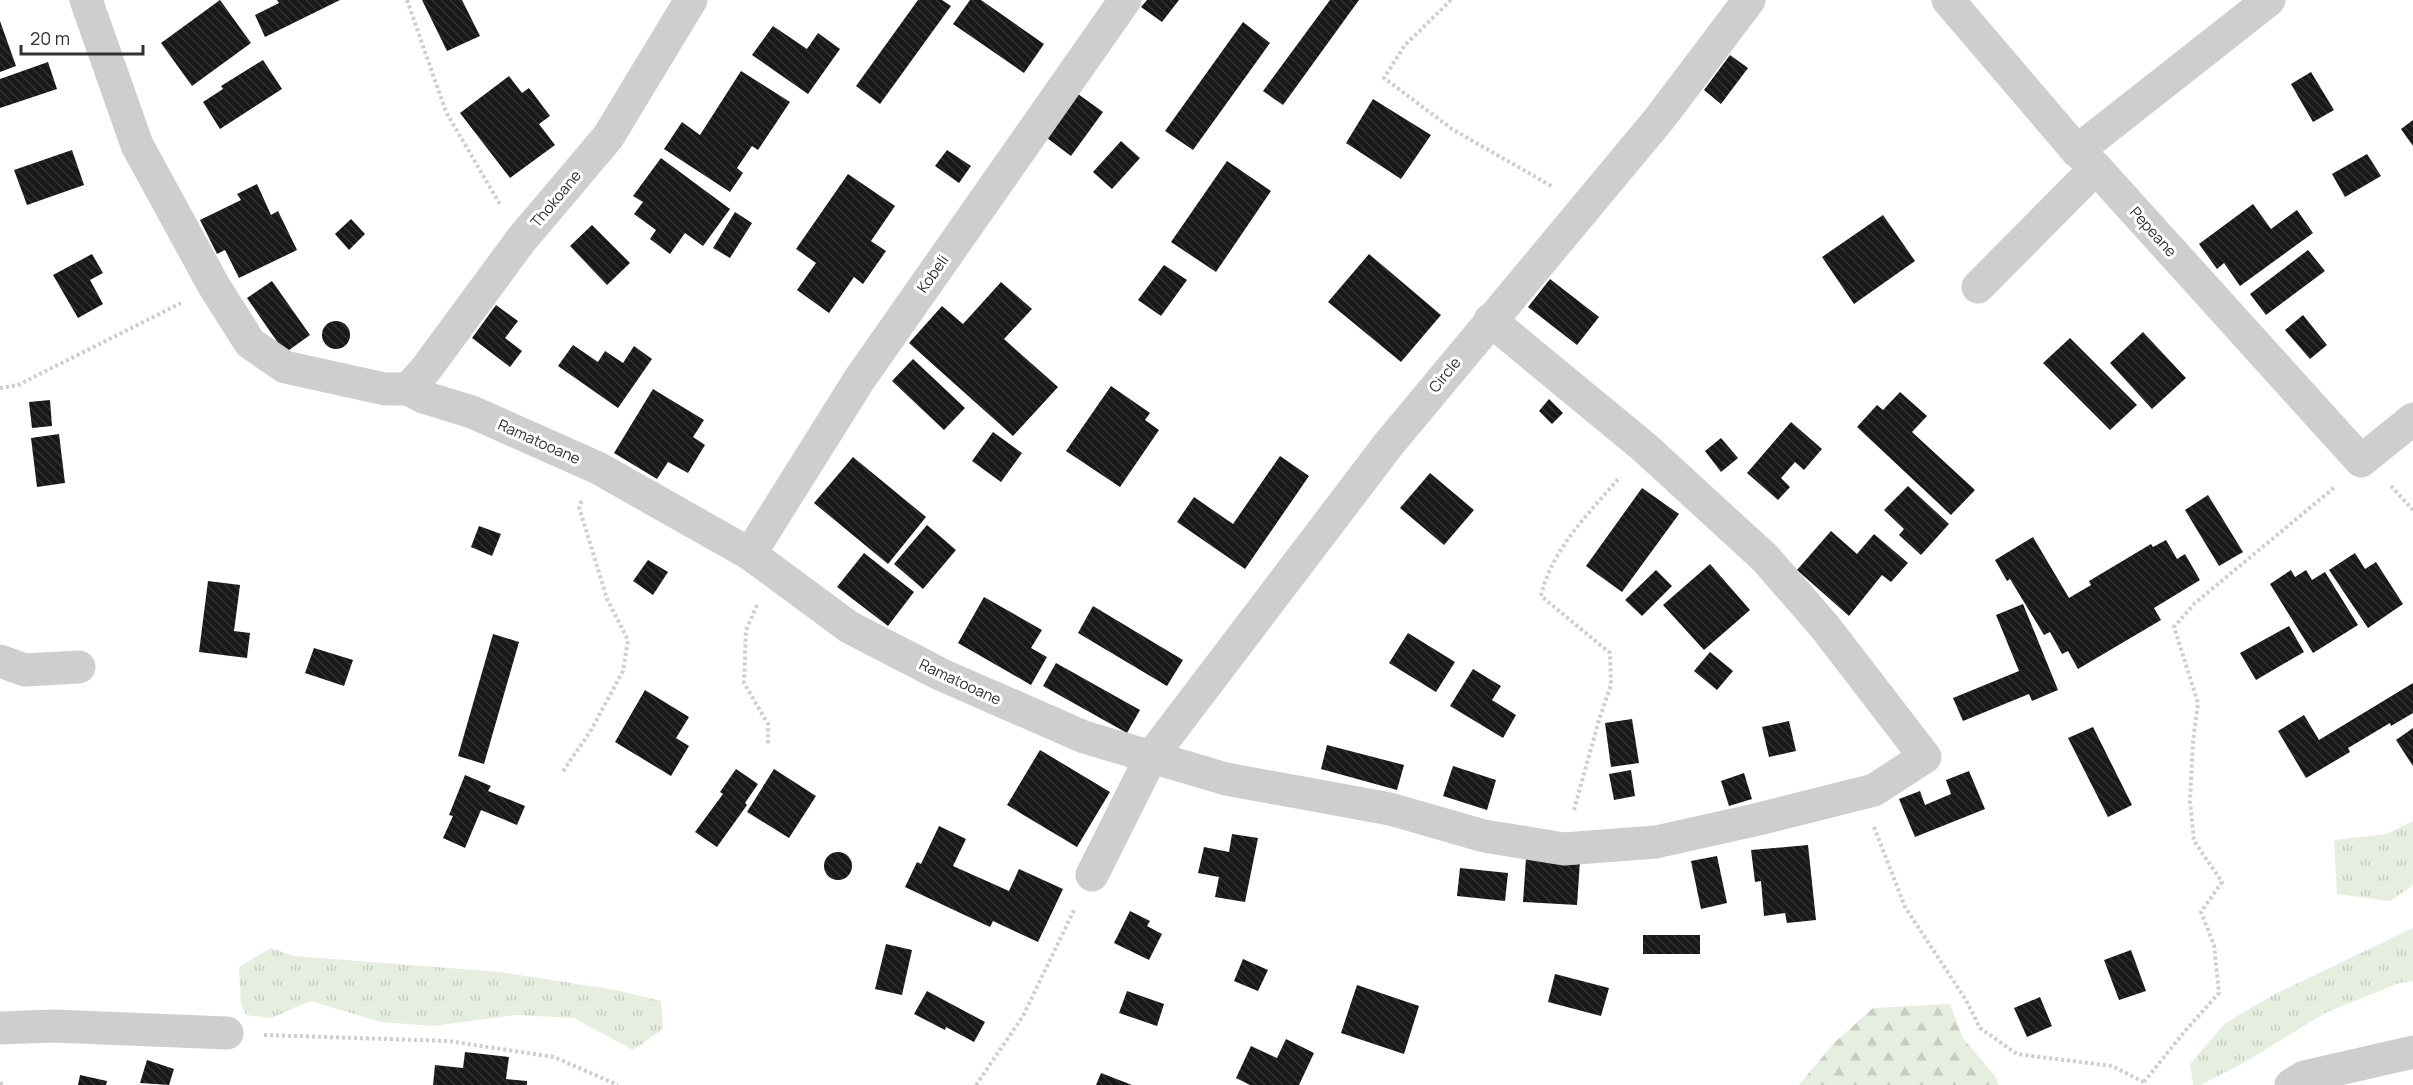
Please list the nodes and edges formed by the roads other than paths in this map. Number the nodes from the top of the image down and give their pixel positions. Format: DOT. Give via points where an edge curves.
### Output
graph roads {
  1 [pos="86,0"];
  2 [pos="691,0"];
  3 [pos="1125,0"];
  4 [pos="1749,0"];
  5 [pos="1948,0"];
  6 [pos="2269,0"];
  7 [pos="2086,159"];
  8 [pos="1978,287"];
  9 [pos="1490,320"];
  10 [pos="408,389"];
  11 [pos="2413,419"];
  12 [pos="761,562"];
  13 [pos="0,661"];
  14 [pos="79,667"];
  15 [pos="1151,757"];
  16 [pos="1092,875"];
  17 [pos="0,1028"];
  18 [pos="227,1033"];
  19 [pos="2413,1052"];
  20 [pos="2291,1085"];
  1 -- 10 [label="street, Ramatooane" via="137,146 250,343 285,368 385,389"];
  2 -- 10 [label="street, Thokoane" via="608,137 521,240"];
  3 -- 12 [label="street, Kobeli" via="859,380"];
  4 -- 9 [label="street, Circle" via="1660,118"];
  5 -- 7 [label="street, Pepeane"];
  6 -- 7 [label="street"];
  7 -- 8 [label="street"];
  7 -- 11 [label="street, Pepeane" via="2361,461"];
  9 -- 15 [label="street, Circle" via="1388,445"];
  9 -- 15 [label="street, Ramatooane" via="1644,447 1765,558 1825,627 1925,757 1874,790 1656,842 1564,849 1484,836 1390,809 1226,779"];
  10 -- 12 [label="street, Ramatooane" via="472,412 598,468"];
  12 -- 15 [label="street, Ramatooane" via="849,627 942,675 1084,737"];
  13 -- 14 [label="street" via="25,670"];
  15 -- 16 [label="street, Circle"];
  17 -- 18 [label="street" via="53,1026"];
  19 -- 20 [label="street" via="2304,1077"];
}
